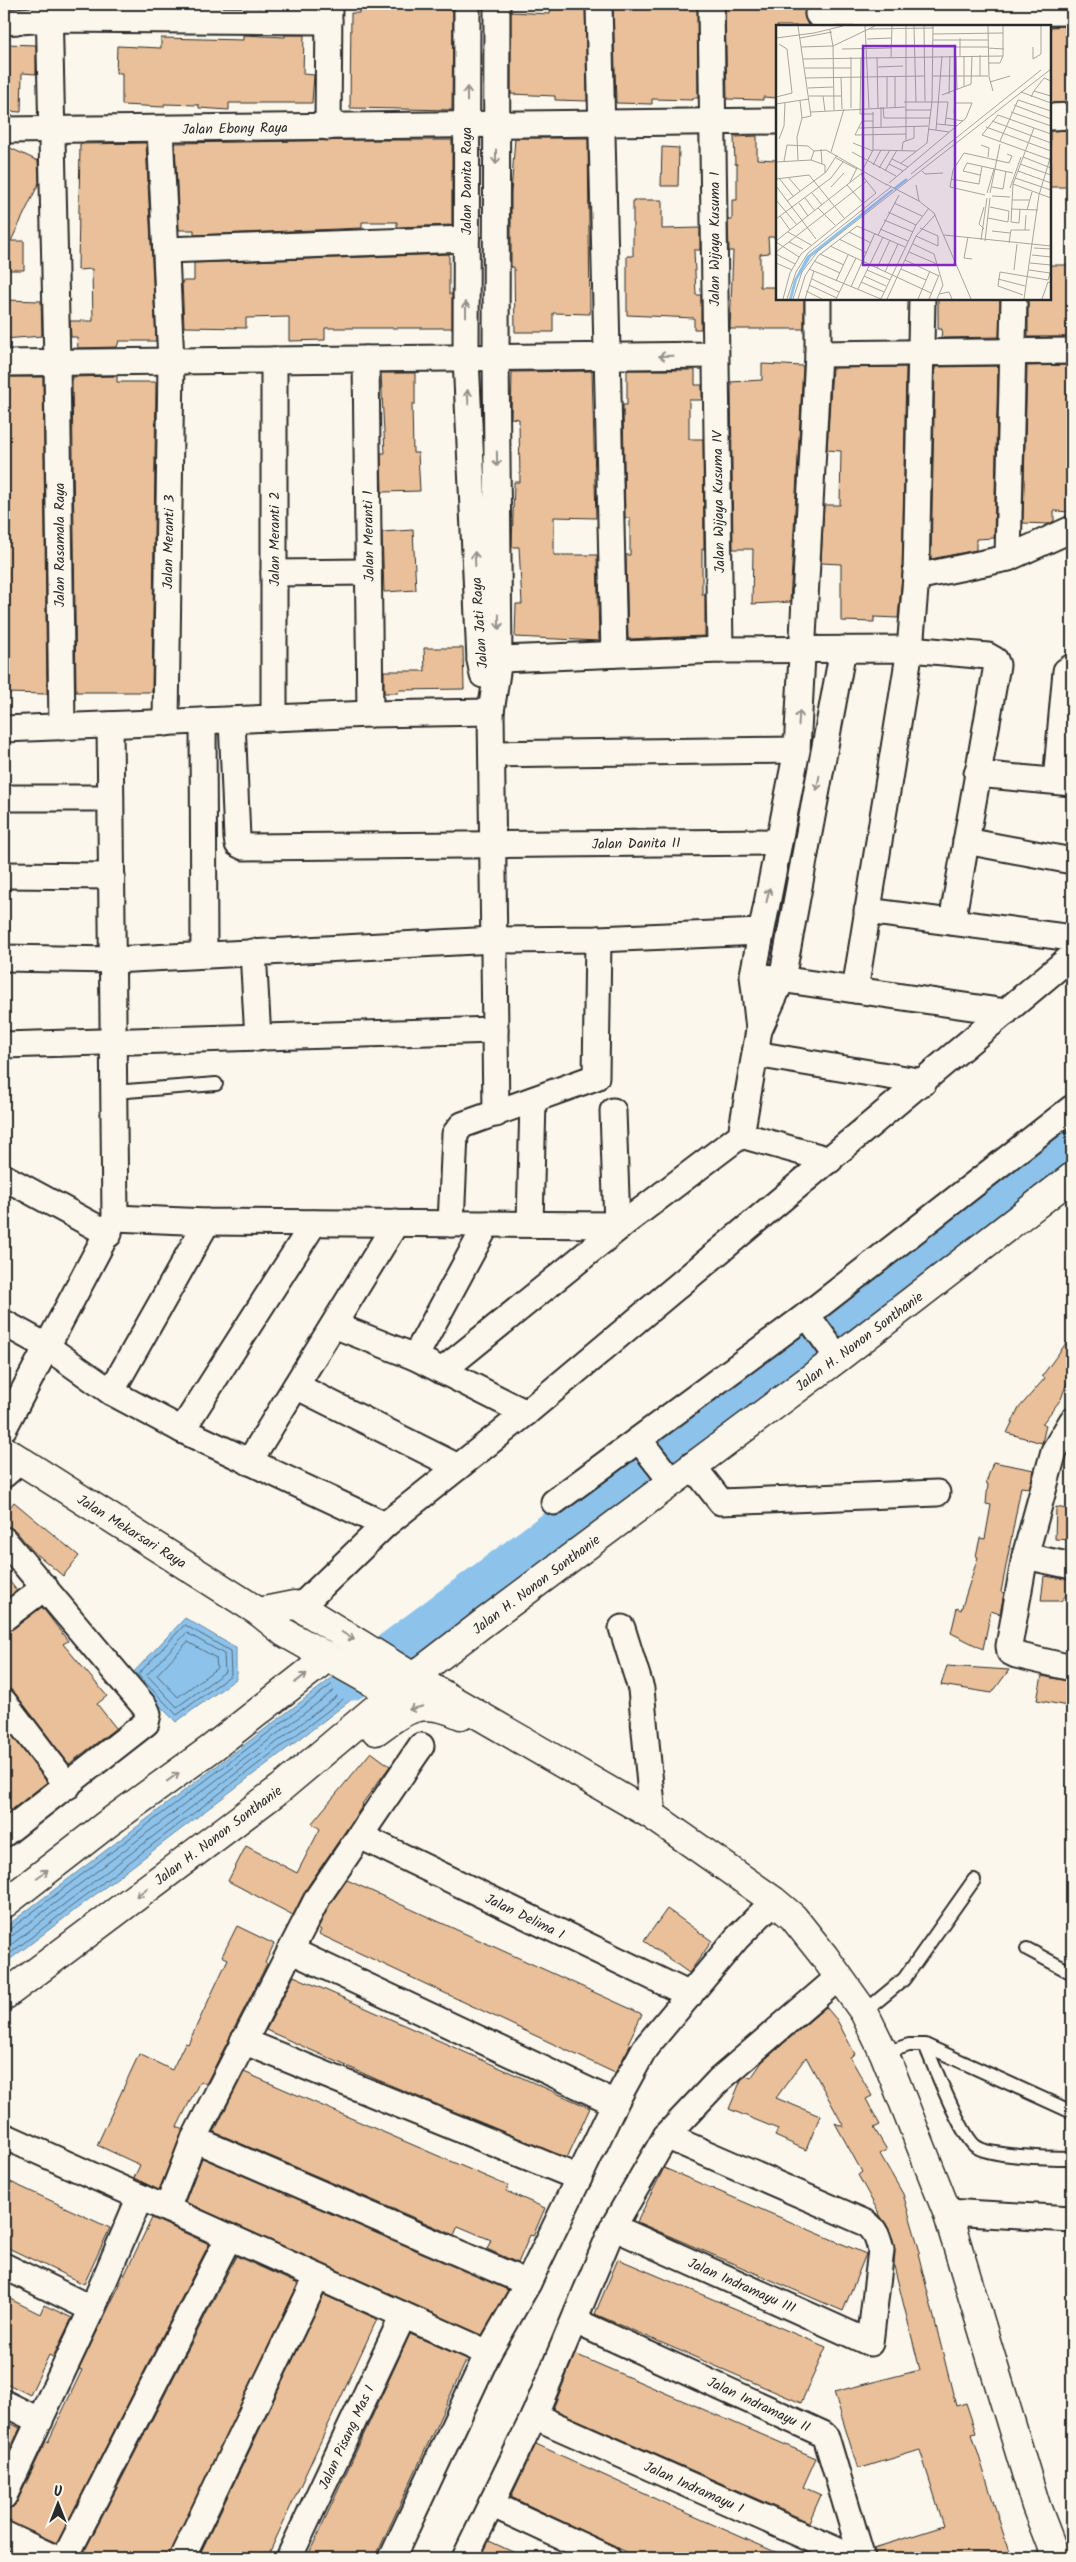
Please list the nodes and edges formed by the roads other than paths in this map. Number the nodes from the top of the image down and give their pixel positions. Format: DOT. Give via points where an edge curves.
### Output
graph roads {
  1 [pos="467,4"];
  2 [pos="497,4"];
  3 [pos="599,4"];
  4 [pos="711,4"];
  5 [pos="49,11"];
  6 [pos="329,12"];
  7 [pos="1072,12"];
  8 [pos="818,15"];
  9 [pos="4,22"];
  10 [pos="1051,116"];
  11 [pos="1072,116"];
  12 [pos="776,121"];
  13 [pos="714,122"];
  14 [pos="601,123"];
  15 [pos="467,125"];
  16 [pos="496,125"];
  17 [pos="328,127"];
  18 [pos="160,129"];
  19 [pos="4,130"];
  20 [pos="51,130"];
  21 [pos="466,239"];
  22 [pos="166,250"];
  23 [pos="818,300"];
  24 [pos="922,300"];
  25 [pos="1014,300"];
  26 [pos="1072,351"];
  27 [pos="1014,352"];
  28 [pos="922,353"];
  29 [pos="818,354"];
  30 [pos="715,355"];
  31 [pos="607,356"];
  32 [pos="466,358"];
  33 [pos="496,358"];
  34 [pos="366,359"];
  35 [pos="274,360"];
  36 [pos="171,361"];
  37 [pos="57,362"];
  38 [pos="4,363"];
  39 [pos="1072,529"];
  40 [pos="1008,558"];
  41 [pos="368,572"];
  42 [pos="274,573"];
  43 [pos="916,576"];
  44 [pos="843,649"];
  45 [pos="910,649"];
  46 [pos="720,650"];
  47 [pos="804,650"];
  48 [pos="614,654"];
  49 [pos="489,659"];
  50 [pos="1072,667"];
  51 [pos="491,712"];
  52 [pos="370,714"];
  53 [pos="274,718"];
  54 [pos="232,720"];
  55 [pos="203,721"];
  56 [pos="166,723"];
  57 [pos="110,725"];
  58 [pos="62,727"];
  59 [pos="4,729"];
  60 [pos="797,750"];
  61 [pos="492,754"];
  62 [pos="977,774"];
  63 [pos="1064,782"];
  64 [pos="4,798"];
  65 [pos="110,798"];
  66 [pos="966,841"];
  67 [pos="779,842"];
  68 [pos="493,845"];
  69 [pos="1072,860"];
  70 [pos="4,875"];
  71 [pos="112,876"];
  72 [pos="866,911"];
  73 [pos="952,922"];
  74 [pos="760,932"];
  75 [pos="1072,938"];
  76 [pos="598,939"];
  77 [pos="494,940"];
  78 [pos="253,952"];
  79 [pos="204,954"];
  80 [pos="1072,956"];
  81 [pos="4,958"];
  82 [pos="113,960"];
  83 [pos="753,975"];
  84 [pos="782,979"];
  85 [pos="855,990"];
  86 [pos="1006,1012"];
  87 [pos="495,1030"];
  88 [pos="759,1030"];
  89 [pos="258,1038"];
  90 [pos="113,1042"];
  91 [pos="4,1045"];
  92 [pos="755,1054"];
  93 [pos="924,1082"];
  94 [pos="216,1084"];
  95 [pos="114,1092"];
  96 [pos="533,1100"];
  97 [pos="1072,1108"];
  98 [pos="613,1111"];
  99 [pos="496,1114"];
  100 [pos="741,1135"];
  101 [pos="830,1160"];
  102 [pos="4,1177"];
  103 [pos="1072,1178"];
  104 [pos="207,1222"];
  105 [pos="314,1223"];
  106 [pos="396,1223"];
  107 [pos="450,1224"];
  108 [pos="486,1224"];
  109 [pos="530,1224"];
  110 [pos="620,1225"];
  111 [pos="112,1226"];
  112 [pos="808,1316"];
  113 [pos="4,1323"];
  114 [pos="334,1325"];
  115 [pos="46,1346"];
  116 [pos="834,1352"];
  117 [pos="414,1357"];
  118 [pos="442,1371"];
  119 [pos="296,1386"];
  120 [pos="111,1392"];
  121 [pos="526,1413"];
  122 [pos="1072,1420"];
  123 [pos="4,1428"];
  124 [pos="182,1430"];
  125 [pos="641,1442"];
  126 [pos="9,1462"];
  127 [pos="249,1462"];
  128 [pos="692,1465"];
  129 [pos="458,1467"];
  130 [pos="667,1476"];
  131 [pos="937,1493"];
  132 [pos="554,1502"];
  133 [pos="385,1525"];
  134 [pos="4,1540"];
  135 [pos="1025,1556"];
  136 [pos="1072,1566"];
  137 [pos="44,1587"];
  138 [pos="303,1609"];
  139 [pos="260,1612"];
  140 [pos="4,1618"];
  141 [pos="622,1628"];
  142 [pos="327,1656"];
  143 [pos="1072,1668"];
  144 [pos="399,1683"];
  145 [pos="4,1702"];
  146 [pos="496,1724"];
  147 [pos="421,1746"];
  148 [pos="68,1786"];
  149 [pos="281,1788"];
  150 [pos="653,1816"];
  151 [pos="4,1834"];
  152 [pos="360,1836"];
  153 [pos="974,1880"];
  154 [pos="4,1904"];
  155 [pos="783,1909"];
  156 [pos="1027,1949"];
  157 [pos="290,1950"];
  158 [pos="832,1967"];
  159 [pos="1072,1973"];
  160 [pos="690,1995"];
  161 [pos="4,1996"];
  162 [pos="864,2012"];
  163 [pos="243,2041"];
  164 [pos="925,2045"];
  165 [pos="884,2053"];
  166 [pos="615,2103"];
  167 [pos="1072,2112"];
  168 [pos="4,2136"];
  169 [pos="666,2136"];
  170 [pos="194,2139"];
  171 [pos="1072,2158"];
  172 [pos="579,2178"];
  173 [pos="140,2197"];
  174 [pos="167,2209"];
  175 [pos="948,2212"];
  176 [pos="1072,2219"];
  177 [pos="613,2227"];
  178 [pos="229,2237"];
  179 [pos="4,2266"];
  180 [pos="317,2277"];
  181 [pos="528,2283"];
  182 [pos="92,2309"];
  183 [pos="403,2316"];
  184 [pos="575,2320"];
  185 [pos="488,2353"];
  186 [pos="4,2403"];
  187 [pos="534,2416"];
  188 [pos="40,2421"];
  189 [pos="4,2496"];
  190 [pos="491,2504"];
  191 [pos="4,2534"];
  192 [pos="55,2558"];
  193 [pos="65,2558"];
  194 [pos="182,2558"];
  195 [pos="289,2558"];
  196 [pos="392,2558"];
  197 [pos="465,2558"];
  198 [pos="608,2558"];
  199 [pos="854,2558"];
  200 [pos="862,2558"];
  201 [pos="1056,2558"];
  15 -- 1 [label="street, Jalan Danita Raya, one-way"];
  2 -- 16 [label="street"];
  3 -- 14 [label="street"];
  4 -- 13 [label="street, Jalan Wijaya Kusuma I"];
  5 -- 6 [label="street"];
  5 -- 9 [label="street"];
  5 -- 20 [label="street, Jalan Rasamala Raya"];
  6 -- 17 [label="street"];
  7 -- 8 [label="street"];
  10 -- 11 [label="street"];
  12 -- 13 [label="street, Jalan Ebony Raya"];
  13 -- 14 [label="street, Jalan Ebony Raya"];
  13 -- 30 [label="street, Jalan Wijaya Kusuma I"];
  14 -- 16 [label="street, Jalan Ebony Raya"];
  14 -- 31 [label="street"];
  15 -- 16 [label="street, Jalan Ebony Raya"];
  15 -- 17 [label="street, Jalan Ebony Raya"];
  15 -- 21 [label="street, Jalan Danita Raya"];
  16 -- 33 [label="street, one-way"];
  17 -- 18 [label="street, Jalan Ebony Raya"];
  18 -- 20 [label="street, Jalan Ebony Raya"];
  18 -- 22 [label="street, Jalan Meranti 3"];
  19 -- 20 [label="street, Jalan Ebony Raya"];
  20 -- 37 [label="street, Jalan Rasamala Raya"];
  21 -- 22 [label="street"];
  32 -- 21 [label="street, Jalan Danita Raya, one-way"];
  22 -- 36 [label="street, Jalan Meranti 3"];
  23 -- 29 [label="street"];
  24 -- 28 [label="street"];
  25 -- 27 [label="street"];
  26 -- 27 [label="street"];
  27 -- 28 [label="street"];
  27 -- 40 [label="street"];
  28 -- 29 [label="street"];
  28 -- 43 [label="street"];
  29 -- 47 [label="street"];
  30 -- 31 [label="street, one-way"];
  30 -- 46 [label="street, Jalan Wijaya Kusuma IV"];
  31 -- 33 [label="street"];
  31 -- 48 [label="street"];
  32 -- 33 [label="street"];
  32 -- 34 [label="street"];
  49 -- 32 [label="street, Jalan Jati Raya, one-way"];
  33 -- 49 [label="street, Jalan Jati Raya, one-way"];
  34 -- 35 [label="street"];
  34 -- 41 [label="street, Jalan Meranti 1"];
  35 -- 36 [label="street"];
  35 -- 42 [label="street, Jalan Meranti 2"];
  36 -- 37 [label="street"];
  36 -- 56 [label="street, Jalan Meranti 3"];
  37 -- 38 [label="street"];
  37 -- 58 [label="street, Jalan Rasamala Raya"];
  39 -- 40 [label="street"];
  40 -- 43 [label="street"];
  41 -- 42 [label="street"];
  41 -- 52 [label="street, Jalan Meranti 1"];
  42 -- 53 [label="street, Jalan Meranti 2"];
  43 -- 45 [label="street"];
  44 -- 45 [label="street"];
  44 -- 47 [label="street"];
  44 -- 84 [label="street, one-way"];
  45 -- 62 [label="street" via="988,656 995,660 997,665"];
  45 -- 72 [label="street"];
  46 -- 47 [label="street"];
  46 -- 48 [label="street"];
  60 -- 47 [label="street, one-way"];
  48 -- 49 [label="street"];
  49 -- 51 [label="street, Jalan Jati Raya"];
  50 -- 63 [label="street" via="1066,671"];
  51 -- 52 [label="street"];
  51 -- 61 [label="street, Jalan Jati Raya"];
  52 -- 53 [label="street"];
  53 -- 54 [label="street"];
  54 -- 55 [label="street"];
  54 -- 68 [label="street, Jalan Danita II" via="238,844 244,847"];
  55 -- 56 [label="street"];
  55 -- 79 [label="street"];
  56 -- 57 [label="street"];
  57 -- 58 [label="street"];
  57 -- 65 [label="street"];
  58 -- 59 [label="street"];
  60 -- 61 [label="street"];
  60 -- 67 [label="street"];
  61 -- 68 [label="street, Jalan Jati Raya"];
  62 -- 63 [label="street"];
  62 -- 66 [label="street"];
  64 -- 65 [label="street"];
  65 -- 71 [label="street"];
  66 -- 69 [label="street"];
  66 -- 73 [label="street"];
  67 -- 68 [label="street, Jalan Danita II"];
  74 -- 67 [label="street, one-way"];
  68 -- 77 [label="street, Jalan Jati Raya"];
  70 -- 71 [label="street"];
  71 -- 82 [label="street"];
  72 -- 73 [label="street"];
  72 -- 85 [label="street"];
  73 -- 75 [label="street"];
  74 -- 76 [label="street"];
  74 -- 83 [label="street"];
  76 -- 77 [label="street"];
  76 -- 96 [label="street" via="596,1077"];
  77 -- 78 [label="street"];
  77 -- 87 [label="street, Jalan Jati Raya"];
  78 -- 79 [label="street"];
  78 -- 89 [label="street"];
  79 -- 82 [label="street"];
  80 -- 86 [label="street"];
  81 -- 82 [label="street"];
  82 -- 90 [label="street"];
  83 -- 84 [label="street"];
  83 -- 88 [label="street"];
  84 -- 85 [label="street"];
  84 -- 88 [label="street"];
  85 -- 86 [label="street"];
  86 -- 93 [label="street"];
  87 -- 89 [label="street"];
  87 -- 99 [label="street, Jalan Jati Raya"];
  88 -- 92 [label="street"];
  89 -- 90 [label="street"];
  90 -- 91 [label="street"];
  90 -- 95 [label="street"];
  92 -- 93 [label="street"];
  92 -- 100 [label="street"];
  93 -- 101 [label="street"];
  94 -- 95 [label="lane"];
  95 -- 111 [label="street"];
  96 -- 99 [label="street"];
  96 -- 109 [label="street"];
  97 -- 112 [label="street"];
  98 -- 110 [label="street"];
  99 -- 107 [label="street" via="462,1125 455,1134"];
  100 -- 101 [label="street"];
  100 -- 110 [label="street"];
  101 -- 121 [label="street"];
  102 -- 111 [label="street"];
  103 -- 116 [label="street, Jalan H. Nonon Sonthanie"];
  104 -- 105 [label="street"];
  104 -- 111 [label="street"];
  104 -- 120 [label="street"];
  105 -- 106 [label="street"];
  105 -- 124 [label="street"];
  106 -- 107 [label="street"];
  106 -- 114 [label="street"];
  107 -- 108 [label="street"];
  108 -- 109 [label="street"];
  108 -- 117 [label="street"];
  109 -- 110 [label="street"];
  110 -- 118 [label="street"];
  111 -- 115 [label="street"];
  112 -- 116 [label="street"];
  112 -- 125 [label="street"];
  113 -- 115 [label="street"];
  114 -- 117 [label="street"];
  114 -- 119 [label="street"];
  115 -- 120 [label="street"];
  115 -- 123 [label="street"];
  116 -- 128 [label="street, Jalan H. Nonon Sonthanie"];
  117 -- 118 [label="street"];
  118 -- 121 [label="street"];
  119 -- 127 [label="street"];
  119 -- 129 [label="street"];
  120 -- 124 [label="street"];
  121 -- 129 [label="street"];
  122 -- 135 [label="street" via="1054,1451"];
  124 -- 127 [label="street"];
  125 -- 130 [label="street"];
  125 -- 132 [label="street"];
  126 -- 139 [label="street, Jalan Mekarsari Raya"];
  127 -- 133 [label="street"];
  128 -- 130 [label="street, Jalan H. Nonon Sonthanie"];
  128 -- 131 [label="street" via="721,1502"];
  129 -- 133 [label="street"];
  130 -- 144 [label="street, Jalan H. Nonon Sonthanie"];
  133 -- 138 [label="street"];
  134 -- 137 [label="street"];
  135 -- 136 [label="street"];
  135 -- 143 [label="street" via="1010,1652"];
  137 -- 140 [label="street"];
  137 -- 148 [label="street" via="148,1714 146,1723"];
  138 -- 139 [label="street" via="294,1605"];
  138 -- 144 [label="street, one-way"];
  139 -- 142 [label="street, Jalan Mekarsari Raya" via="285,1633"];
  141 -- 150 [label="street" via="641,1689"];
  142 -- 144 [label="street, Jalan Mekarsari Raya"];
  154 -- 142 [label="street, one-way" via="212,1748"];
  144 -- 146 [label="street"];
  144 -- 149 [label="street, Jalan H. Nonon Sonthanie"];
  145 -- 148 [label="street"];
  146 -- 149 [label="street, one-way" via="477,1723 443,1707 414,1708 401,1712 336,1762"];
  146 -- 150 [label="street"];
  147 -- 152 [label="street"];
  148 -- 151 [label="street"];
  149 -- 161 [label="street, Jalan H. Nonon Sonthanie, one-way"];
  150 -- 155 [label="street"];
  152 -- 157 [label="street" via="318,1897"];
  152 -- 160 [label="street, Jalan Delima I"];
  153 -- 162 [label="lane" via="904,1979"];
  155 -- 158 [label="street"];
  155 -- 160 [label="street" via="737,1938"];
  156 -- 159 [label="lane"];
  157 -- 163 [label="street"];
  157 -- 166 [label="street"];
  158 -- 162 [label="street"];
  158 -- 169 [label="street"];
  160 -- 166 [label="street" via="645,2048"];
  162 -- 165 [label="street"];
  163 -- 170 [label="street"];
  163 -- 172 [label="street"];
  164 -- 165 [label="lane" via="909,2045"];
  164 -- 167 [label="lane"];
  164 -- 171 [label="lane" via="974,2146 993,2153"];
  165 -- 175 [label="street"];
  166 -- 172 [label="street"];
  168 -- 173 [label="street"];
  169 -- 177 [label="street"];
  169 -- 177 [label="street, Jalan Indramayu III" via="873,2228 881,2250 870,2343"];
  170 -- 174 [label="street"];
  170 -- 181 [label="street"];
  172 -- 181 [label="street"];
  173 -- 174 [label="street"];
  173 -- 182 [label="street"];
  174 -- 178 [label="street"];
  175 -- 176 [label="street"];
  175 -- 201 [label="street" via="1036,2506"];
  177 -- 184 [label="street"];
  178 -- 180 [label="street"];
  178 -- 193 [label="street"];
  179 -- 182 [label="street"];
  180 -- 183 [label="street"];
  180 -- 194 [label="street"];
  181 -- 185 [label="street"];
  182 -- 188 [label="street"];
  183 -- 185 [label="street"];
  183 -- 195 [label="street, Jalan Pisang Mas I"];
  184 -- 187 [label="street"];
  184 -- 200 [label="street, Jalan Indramayu II" via="823,2434"];
  185 -- 196 [label="street"];
  186 -- 188 [label="street"];
  187 -- 190 [label="street"];
  187 -- 199 [label="street, Jalan Indramayu I"];
  188 -- 189 [label="street"];
  190 -- 197 [label="street"];
  190 -- 198 [label="street"];
  191 -- 192 [label="street"];
}
